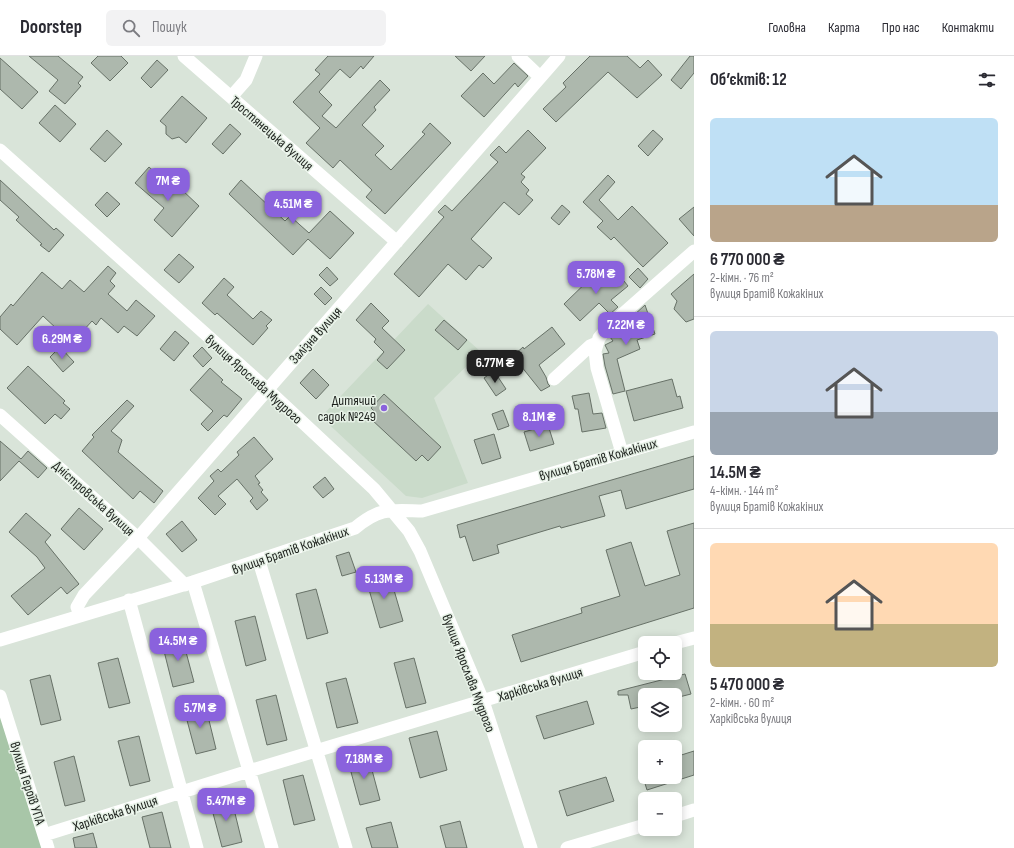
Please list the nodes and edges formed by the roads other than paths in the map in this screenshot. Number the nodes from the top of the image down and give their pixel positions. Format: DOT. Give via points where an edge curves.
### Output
graph roads {
  1 [pos="184,56"];
  2 [pos="256,56"];
  3 [pos="518,56"];
  4 [pos="559,56"];
  5 [pos="540,77"];
  6 [pos="230,97"];
  7 [pos="0,150"];
  8 [pos="397,242"];
  9 [pos="694,251"];
  10 [pos="597,343"];
  11 [pos="554,379"];
  12 [pos="267,389"];
  13 [pos="0,415"];
  14 [pos="694,432"];
  15 [pos="622,452"];
  16 [pos="392,510"];
  17 [pos="138,538"];
  18 [pos="259,561"];
  19 [pos="189,583"];
  20 [pos="129,600"];
  21 [pos="80,616"];
  22 [pos="694,638"];
  23 [pos="0,640"];
  24 [pos="682,641"];
  25 [pos="638,654"];
  26 [pos="0,696"];
  27 [pos="483,701"];
  28 [pos="317,750"];
  29 [pos="249,771"];
  30 [pos="182,792"];
  31 [pos="694,810"];
  32 [pos="682,814"];
  33 [pos="638,827"];
  34 [pos="46,842"];
  35 [pos="197,848"];
  36 [pos="272,848"];
  37 [pos="346,848"];
  38 [pos="531,848"];
  39 [pos="567,848"];
  1 -- 6 [label="street, Тростянецька вулиця"];
  2 -- 6 [label="street" via="246,80"];
  3 -- 5 [label="street"];
  4 -- 5 [label="street, Залізна вулиця"];
  5 -- 8 [label="street, Залізна вулиця"];
  6 -- 8 [label="street, Тростянецька вулиця"];
  7 -- 12 [label="street, вулиця Ярослава Мудрого"];
  8 -- 12 [label="street, Залізна вулиця"];
  9 -- 10 [label="street" via="609,326"];
  10 -- 11 [label="street" via="590,346"];
  10 -- 15 [label="street" via="595,350 598,368"];
  12 -- 16 [label="street, вулиця Ярослава Мудрого" via="374,489"];
  12 -- 17 [label="street, Залізна вулиця"];
  13 -- 17 [label="street, Дністровська вулиця"];
  14 -- 15 [label="street, вулиця Братів Кожакіних"];
  15 -- 16 [label="street, вулиця Братів Кожакіних" via="422,511"];
  16 -- 18 [label="street, вулиця Братів Кожакіних" via="376,513 355,528"];
  16 -- 27 [label="street, вулиця Ярослава Мудрого" via="409,531 420,551"];
  17 -- 19 [label="street, Дністровська вулиця"];
  17 -- 21 [label="street, Залізна вулиця" via="84,595 77,607"];
  18 -- 19 [label="street, вулиця Братів Кожакіних"];
  18 -- 28 [label="street"];
  19 -- 20 [label="street, вулиця Братів Кожакіних"];
  19 -- 29 [label="street"];
  20 -- 21 [label="street, вулиця Братів Кожакіних"];
  20 -- 30 [label="street"];
  21 -- 23 [label="street, вулиця Братів Кожакіних"];
  22 -- 24 [label="street"];
  25 -- 27 [label="street, Харківська вулиця"];
  26 -- 34 [label="street, вулиця Героїв УПА"];
  27 -- 28 [label="street, Харківська вулиця"];
  27 -- 38 [label="street, вулиця Ярослава Мудрого"];
  28 -- 29 [label="street, Харківська вулиця"];
  28 -- 37 [label="street"];
  29 -- 30 [label="street, Харківська вулиця"];
  29 -- 36 [label="street"];
  30 -- 34 [label="street, Харківська вулиця"];
  30 -- 35 [label="street"];
  31 -- 32 [label="street"];
  33 -- 39 [label="street"];
}
